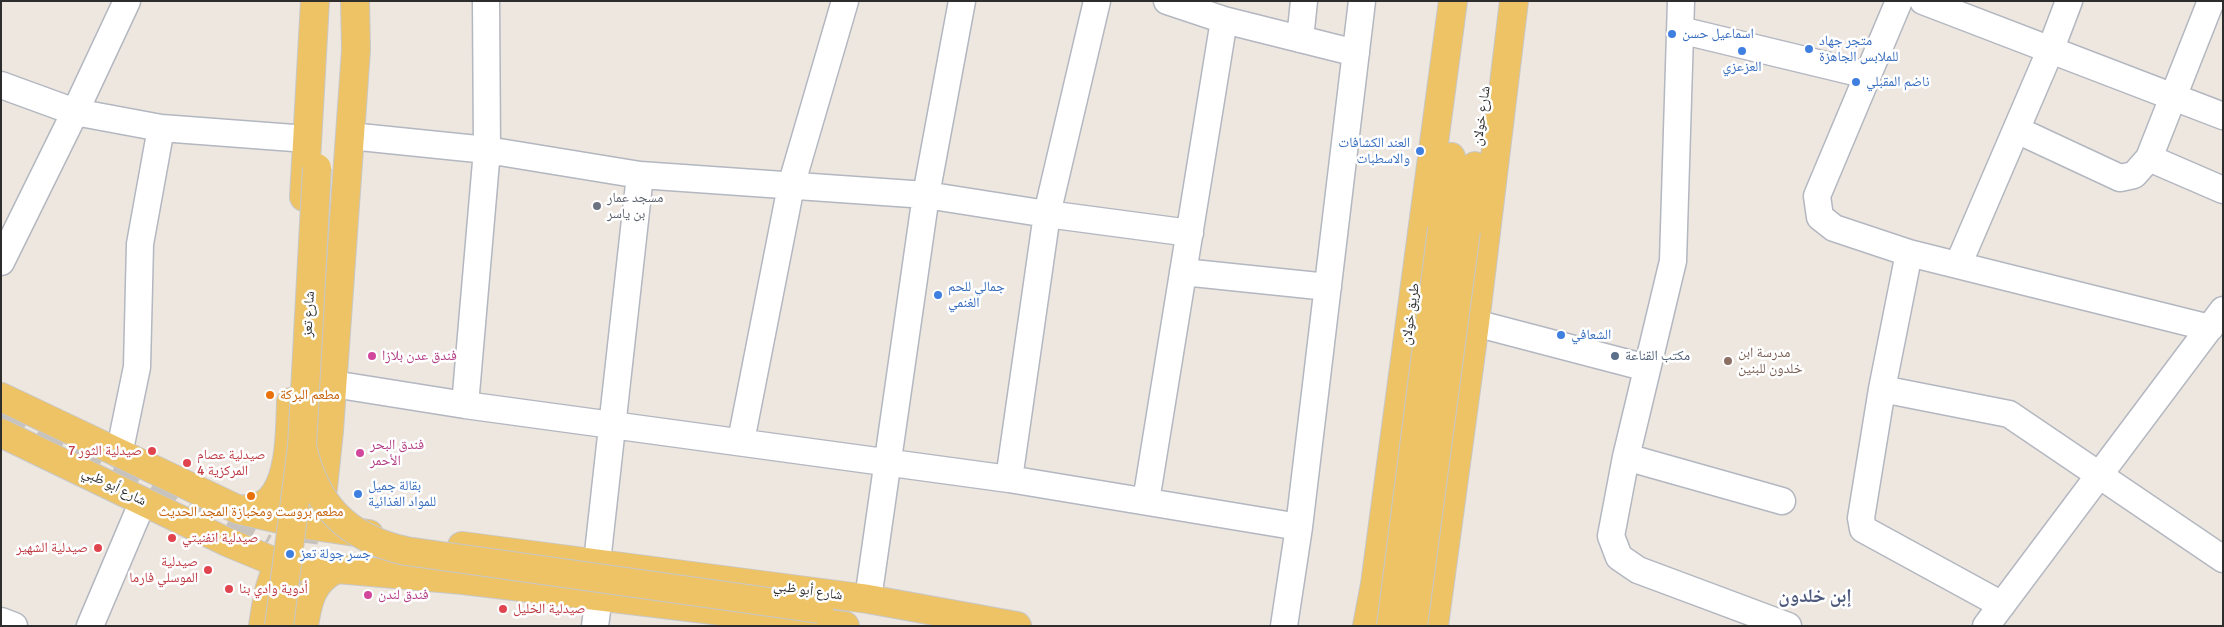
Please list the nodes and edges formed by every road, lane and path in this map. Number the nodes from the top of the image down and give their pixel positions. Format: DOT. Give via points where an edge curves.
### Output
graph roads {
  1 [pos="127,1"];
  2 [pos="315,1"];
  3 [pos="329,1"];
  4 [pos="348,1"];
  5 [pos="355,1"];
  6 [pos="486,1"];
  7 [pos="845,1"];
  8 [pos="962,1"];
  9 [pos="1097,1"];
  10 [pos="1167,1"];
  11 [pos="1304,1"];
  12 [pos="1362,1"];
  13 [pos="1453,1"];
  14 [pos="1469,1"];
  15 [pos="1498,1"];
  16 [pos="1514,1"];
  17 [pos="1680,1"];
  18 [pos="1899,1"];
  19 [pos="1923,1"];
  20 [pos="2069,1"];
  21 [pos="2211,1"];
  22 [pos="1224,20"];
  23 [pos="1680,30"];
  24 [pos="1300,39"];
  25 [pos="2050,51"];
  26 [pos="1356,53"];
  27 [pos="1867,75"];
  28 [pos="1,85"];
  29 [pos="2174,98"];
  30 [pos="75,112"];
  31 [pos="2223,116"];
  32 [pos="161,128"];
  33 [pos="2017,130"];
  34 [pos="350,136"];
  35 [pos="307,139"];
  36 [pos="487,150"];
  37 [pos="2149,158"];
  38 [pos="326,169"];
  39 [pos="640,175"];
  40 [pos="791,186"];
  41 [pos="2223,190"];
  42 [pos="926,195"];
  43 [pos="1047,214"];
  44 [pos="1454,230"];
  45 [pos="1190,233"];
  46 [pos="1909,253"];
  47 [pos="1,262"];
  48 [pos="1958,265"];
  49 [pos="1183,272"];
  50 [pos="1328,287"];
  51 [pos="2216,319"];
  52 [pos="1475,323"];
  53 [pos="1647,368"];
  54 [pos="333,384"];
  55 [pos="1882,388"];
  56 [pos="1,397"];
  57 [pos="465,405"];
  58 [pos="613,425"];
  59 [pos="329,431"];
  60 [pos="1,433"];
  61 [pos="296,436"];
  62 [pos="741,441"];
  63 [pos="119,454"];
  64 [pos="1626,457"];
  65 [pos="889,462"];
  66 [pos="325,474"];
  67 [pos="2100,476"];
  68 [pos="1009,479"];
  69 [pos="176,481"];
  70 [pos="1146,501"];
  71 [pos="1782,501"];
  72 [pos="154,506"];
  73 [pos="239,510"];
  74 [pos="319,527"];
  75 [pos="1299,527"];
  76 [pos="375,535"];
  77 [pos="464,546"];
  78 [pos="239,547"];
  79 [pos="2223,559"];
  80 [pos="597,562"];
  81 [pos="280,564"];
  82 [pos="337,568"];
  83 [pos="463,580"];
  84 [pos="1375,584"];
  85 [pos="268,594"];
  86 [pos="1438,595"];
  87 [pos="599,596"];
  88 [pos="868,599"];
  89 [pos="2002,605"];
  90 [pos="1,621"];
  91 [pos="14,626"];
  92 [pos="90,626"];
  93 [pos="263,626"];
  94 [pos="279,626"];
  95 [pos="304,626"];
  96 [pos="595,626"];
  97 [pos="845,626"];
  98 [pos="853,626"];
  99 [pos="1018,626"];
  100 [pos="1284,626"];
  101 [pos="1366,626"];
  102 [pos="1391,626"];
  103 [pos="1413,626"];
  104 [pos="1434,626"];
  105 [pos="1788,626"];
  106 [pos="1986,626"];
  1 -- 30 [label="street"];
  2 -- 35 [label="main road"];
  3 -- 38 [label="main road, شارع تعز"];
  4 -- 38 [label="main road, شارع تعز"];
  5 -- 34 [label="main road" via="356,50"];
  6 -- 36 [label="street"];
  7 -- 40 [label="street"];
  8 -- 42 [label="street"];
  9 -- 43 [label="street"];
  10 -- 22 [label="street"];
  11 -- 24 [label="street"];
  12 -- 26 [label="street"];
  13 -- 84 [label="main road, طريق خولان"];
  14 -- 44 [label="main road, شارع خولان"];
  15 -- 44 [label="main road, شارع خولان"];
  16 -- 52 [label="main road"];
  17 -- 23 [label="street"];
  18 -- 27 [label="street"];
  19 -- 25 [label="street"];
  20 -- 25 [label="street"];
  21 -- 29 [label="street"];
  22 -- 24 [label="street"];
  22 -- 45 [label="street"];
  23 -- 27 [label="street"];
  23 -- 53 [label="street" via="1673,261"];
  24 -- 26 [label="street"];
  25 -- 29 [label="street"];
  25 -- 33 [label="street"];
  26 -- 50 [label="street"];
  27 -- 46 [label="street" via="1817,196 1820,216 1834,228"];
  28 -- 30 [label="street"];
  29 -- 31 [label="street"];
  29 -- 37 [label="street"];
  30 -- 32 [label="street"];
  30 -- 47 [label="street"];
  32 -- 35 [label="street"];
  32 -- 63 [label="street" via="140,244 137,366"];
  33 -- 37 [label="street" via="2120,178 2134,175"];
  33 -- 48 [label="street"];
  34 -- 36 [label="street"];
  34 -- 54 [label="main road"];
  35 -- 61 [label="main road"];
  36 -- 39 [label="street"];
  36 -- 57 [label="street"];
  37 -- 41 [label="street"];
  38 -- 61 [label="main road, شارع تعز, bridge"];
  39 -- 40 [label="street"];
  39 -- 58 [label="street"];
  40 -- 42 [label="street"];
  40 -- 62 [label="street"];
  42 -- 43 [label="street"];
  42 -- 65 [label="street"];
  43 -- 45 [label="street"];
  43 -- 68 [label="street"];
  44 -- 102 [label="main road, طريق خولان, bridge"];
  44 -- 103 [label="main road, bridge"];
  45 -- 49 [label="street"];
  46 -- 48 [label="street"];
  46 -- 55 [label="street"];
  48 -- 51 [label="street"];
  49 -- 50 [label="street"];
  49 -- 70 [label="street"];
  50 -- 75 [label="street"];
  51 -- 67 [label="street"];
  52 -- 53 [label="street"];
  52 -- 86 [label="main road"];
  53 -- 64 [label="street"];
  54 -- 57 [label="street"];
  54 -- 59 [label="main road"];
  55 -- 67 [label="street" via="2009,414"];
  55 -- 89 [label="street" via="1861,518 1863,529"];
  56 -- 63 [label="main road"];
  57 -- 58 [label="street"];
  58 -- 62 [label="street"];
  58 -- 80 [label="street"];
  59 -- 61 [label="main road" via="322,443 310,448 298,444 293,439"];
  59 -- 66 [label="main road"];
  60 -- 72 [label="main road, شارع أبو ظبي"];
  61 -- 73 [label="main road" via="277,490 266,503"];
  61 -- 94 [label="main road, شارع تعز, bridge"];
  61 -- 98 [label="main road, bridge" via="311,478 328,507 364,538 385,546 406,552 820,609"];
  62 -- 65 [label="street"];
  63 -- 69 [label="main road"];
  64 -- 71 [label="street"];
  64 -- 105 [label="street" via="1611,536 1619,557 1638,570"];
  65 -- 68 [label="street"];
  65 -- 88 [label="street"];
  66 -- 74 [label="main road"];
  66 -- 76 [label="main road" via="330,493 342,510"];
  67 -- 79 [label="street"];
  67 -- 89 [label="street"];
  68 -- 70 [label="street"];
  69 -- 72 [label="main road" via="182,490 183,500 176,509"];
  69 -- 73 [label="main road, شارع أبو ظبي"];
  70 -- 75 [label="street"];
  72 -- 78 [label="main road, شارع أبو ظبي"];
  72 -- 92 [label="street"];
  73 -- 74 [label="main road, شارع أبو ظبي"];
  74 -- 76 [label="main road, شارع أبو ظبي"];
  74 -- 78 [label="main road" via="283,544"];
  74 -- 81 [label="main road"];
  75 -- 100 [label="street"];
  76 -- 77 [label="main road, شارع أبو ظبي"];
  77 -- 80 [label="main road, شارع أبو ظبي"];
  77 -- 83 [label="main road" via="453,549 447,559 448,570"];
  78 -- 81 [label="main road"];
  78 -- 85 [label="main road"];
  80 -- 88 [label="main road, شارع أبو ظبي"];
  81 -- 82 [label="main road"];
  81 -- 85 [label="main road"];
  82 -- 83 [label="main road"];
  82 -- 95 [label="main road" via="319,581 312,591"];
  83 -- 87 [label="main road"];
  84 -- 86 [label="main road"];
  84 -- 101 [label="main road, طريق خولان"];
  85 -- 93 [label="main road"];
  86 -- 104 [label="main road"];
  87 -- 96 [label="street"];
  87 -- 97 [label="main road"];
  88 -- 99 [label="main road, شارع أبو ظبي"];
  89 -- 106 [label="street"];
  90 -- 91 [label="street"];
}
